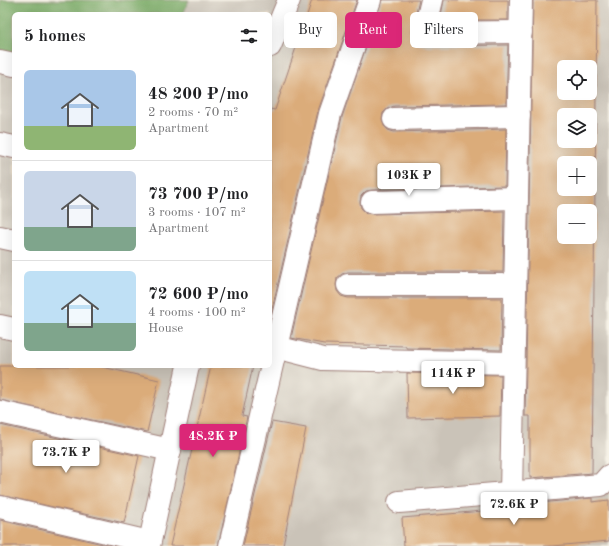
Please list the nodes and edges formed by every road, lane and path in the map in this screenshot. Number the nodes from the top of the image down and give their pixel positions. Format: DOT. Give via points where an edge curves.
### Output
graph roads {
  1 [pos="289,0"];
  2 [pos="370,0"];
  3 [pos="432,0"];
  4 [pos="521,0"];
  5 [pos="521,32"];
  6 [pos="272,41"];
  7 [pos="0,62"];
  8 [pos="12,65"];
  9 [pos="519,116"];
  10 [pos="394,119"];
  11 [pos="0,144"];
  12 [pos="12,147"];
  13 [pos="517,198"];
  14 [pos="372,202"];
  15 [pos="0,237"];
  16 [pos="12,240"];
  17 [pos="348,285"];
  18 [pos="515,285"];
  19 [pos="0,326"];
  20 [pos="12,329"];
  21 [pos="276,348"];
  22 [pos="514,363"];
  23 [pos="272,365"];
  24 [pos="183,368"];
  25 [pos="271,368"];
  26 [pos="0,412"];
  27 [pos="170,450"];
  28 [pos="609,476"];
  29 [pos="511,493"];
  30 [pos="399,502"];
  31 [pos="0,507"];
  32 [pos="149,544"];
  33 [pos="230,546"];
  1 -- 6 [label="lane"];
  2 -- 21 [label="lane" via="330,114"];
  3 -- 5 [label="lane" via="424,33"];
  4 -- 5 [label="lane"];
  5 -- 9 [label="lane"];
  7 -- 8 [label="lane"];
  9 -- 10 [label="lane"];
  9 -- 13 [label="lane"];
  11 -- 12 [label="lane"];
  13 -- 14 [label="lane"];
  13 -- 18 [label="lane"];
  15 -- 16 [label="lane"];
  17 -- 18 [label="lane"];
  18 -- 22 [label="lane"];
  19 -- 20 [label="lane"];
  21 -- 22 [label="lane" via="323,359"];
  21 -- 23 [label="lane"];
  22 -- 29 [label="lane"];
  24 -- 27 [label="lane"];
  25 -- 33 [label="lane"];
  26 -- 27 [label="lane"];
  27 -- 32 [label="lane"];
  28 -- 29 [label="lane" via="601,485"];
  29 -- 30 [label="lane"];
  31 -- 32 [label="lane"];
}
